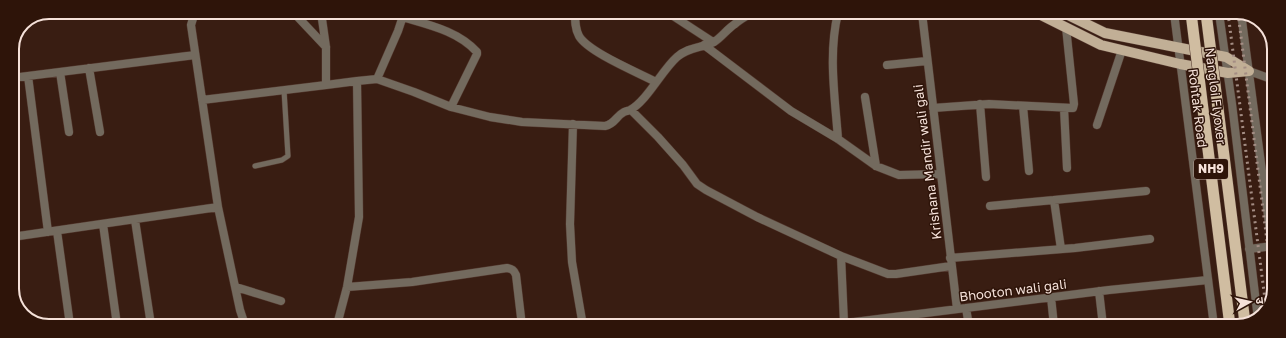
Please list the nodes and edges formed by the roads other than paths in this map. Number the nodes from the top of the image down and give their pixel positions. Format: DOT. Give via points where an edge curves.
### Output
graph roads {
  1 [pos="193,19"];
  2 [pos="300,19"];
  3 [pos="322,19"];
  4 [pos="401,19"];
  5 [pos="414,19"];
  6 [pos="575,19"];
  7 [pos="678,19"];
  8 [pos="742,19"];
  9 [pos="837,19"];
  10 [pos="923,19"];
  11 [pos="1049,19"];
  12 [pos="1076,19"];
  13 [pos="1175,19"];
  14 [pos="1192,19"];
  15 [pos="1207,19"];
  16 [pos="1221,19"];
  17 [pos="1242,20"];
  18 [pos="1066,27"];
  19 [pos="713,42"];
  20 [pos="704,45"];
  21 [pos="326,47"];
  22 [pos="1178,48"];
  23 [pos="1122,50"];
  24 [pos="195,55"];
  25 [pos="1226,57"];
  26 [pos="928,61"];
  27 [pos="1180,64"];
  28 [pos="887,65"];
  29 [pos="89,68"];
  30 [pos="1249,71"];
  31 [pos="60,72"];
  32 [pos="1228,73"];
  33 [pos="28,76"];
  34 [pos="19,77"];
  35 [pos="1267,77"];
  36 [pos="378,80"];
  37 [pos="357,81"];
  38 [pos="656,82"];
  39 [pos="326,85"];
  40 [pos="284,90"];
  41 [pos="865,96"];
  42 [pos="202,100"];
  43 [pos="980,104"];
  44 [pos="1023,106"];
  45 [pos="451,107"];
  46 [pos="933,108"];
  47 [pos="1064,108"];
  48 [pos="631,110"];
  49 [pos="573,124"];
  50 [pos="1097,125"];
  51 [pos="69,132"];
  52 [pos="100,132"];
  53 [pos="838,140"];
  54 [pos="255,166"];
  55 [pos="876,166"];
  56 [pos="1067,168"];
  57 [pos="1029,171"];
  58 [pos="941,174"];
  59 [pos="986,177"];
  60 [pos="1146,191"];
  61 [pos="1054,200"];
  62 [pos="1267,202"];
  63 [pos="990,206"];
  64 [pos="218,208"];
  65 [pos="135,220"];
  66 [pos="104,224"];
  67 [pos="57,231"];
  68 [pos="48,232"];
  69 [pos="19,236"];
  70 [pos="1150,239"];
  71 [pos="1267,247"];
  72 [pos="1061,249"];
  73 [pos="1249,249"];
  74 [pos="841,256"];
  75 [pos="951,262"];
  76 [pos="1208,280"];
  77 [pos="236,287"];
  78 [pos="347,287"];
  79 [pos="1099,291"];
  80 [pos="1051,297"];
  81 [pos="281,301"];
  82 [pos="966,308"];
  83 [pos="957,309"];
  84 [pos="1257,311"];
  85 [pos="1244,318"];
  86 [pos="69,319"];
  87 [pos="116,319"];
  88 [pos="150,319"];
  89 [pos="244,319"];
  90 [pos="338,319"];
  91 [pos="521,319"];
  92 [pos="582,319"];
  93 [pos="844,319"];
  94 [pos="876,319"];
  95 [pos="968,319"];
  96 [pos="1053,319"];
  97 [pos="1103,319"];
  98 [pos="1213,319"];
  99 [pos="1229,319"];
  1 -- 24 [label="street" via="191,25"];
  2 -- 21 [label="street"];
  3 -- 21 [label="street"];
  4 -- 36 [label="street"];
  5 -- 45 [label="street" via="449,32 477,52"];
  6 -- 38 [label="street" via="579,37 588,46"];
  7 -- 19 [label="street"];
  8 -- 19 [label="street"];
  9 -- 53 [label="street" via="832,68"];
  10 -- 26 [label="street, Krishana Mandir wali gali"];
  11 -- 18 [label="main road"];
  12 -- 22 [label="main road" via="1105,33"];
  13 -- 22 [label="street, Rohtak Road"];
  14 -- 99 [label="highway, Nangloi Flyover / NH9, bridge"];
  15 -- 85 [label="highway, Nangloi Flyover / NH9, bridge"];
  16 -- 25 [label="street"];
  17 -- 30 [label="street"];
  18 -- 23 [label="main road" via="1101,45"];
  18 -- 47 [label="street" via="1074,106"];
  19 -- 20 [label="street"];
  20 -- 38 [label="street" via="685,50"];
  20 -- 53 [label="street" via="791,111"];
  21 -- 39 [label="street"];
  22 -- 25 [label="main road"];
  22 -- 27 [label="street, Rohtak Road"];
  23 -- 27 [label="main road"];
  23 -- 50 [label="street"];
  24 -- 29 [label="street"];
  24 -- 42 [label="street"];
  25 -- 30 [label="main road"];
  25 -- 32 [label="street"];
  26 -- 28 [label="street"];
  26 -- 46 [label="street, Krishana Mandir wali gali"];
  27 -- 32 [label="main road"];
  27 -- 76 [label="street, Rohtak Road"];
  29 -- 31 [label="street"];
  29 -- 52 [label="street"];
  30 -- 32 [label="main road"];
  30 -- 35 [label="street"];
  30 -- 62 [label="street"];
  31 -- 33 [label="street"];
  31 -- 51 [label="street"];
  32 -- 73 [label="street"];
  33 -- 34 [label="street"];
  33 -- 68 [label="street"];
  36 -- 37 [label="street"];
  36 -- 45 [label="street"];
  37 -- 39 [label="street"];
  37 -- 78 [label="street" via="359,217"];
  38 -- 48 [label="street"];
  39 -- 40 [label="street"];
  40 -- 42 [label="street"];
  40 -- 54 [label="lane" via="288,156 282,160"];
  41 -- 55 [label="street"];
  42 -- 64 [label="street"];
  43 -- 44 [label="street"];
  43 -- 46 [label="street"];
  43 -- 59 [label="street"];
  44 -- 47 [label="street"];
  44 -- 57 [label="street"];
  45 -- 49 [label="street" via="522,122"];
  46 -- 58 [label="street, Krishana Mandir wali gali"];
  47 -- 56 [label="street"];
  48 -- 49 [label="street" via="624,112 610,125"];
  48 -- 74 [label="street" via="683,165 697,184 757,217"];
  49 -- 92 [label="street" via="570,224 572,262"];
  53 -- 55 [label="street"];
  55 -- 58 [label="street" via="899,175"];
  58 -- 75 [label="street, Krishana Mandir wali gali"];
  60 -- 61 [label="street"];
  61 -- 63 [label="street"];
  61 -- 72 [label="street"];
  64 -- 65 [label="street"];
  64 -- 77 [label="street"];
  65 -- 66 [label="street"];
  65 -- 88 [label="street"];
  66 -- 67 [label="street"];
  66 -- 87 [label="street"];
  67 -- 68 [label="street"];
  67 -- 86 [label="street"];
  68 -- 69 [label="street"];
  70 -- 72 [label="street"];
  71 -- 73 [label="street"];
  72 -- 75 [label="street"];
  73 -- 84 [label="street"];
  74 -- 75 [label="street" via="888,274"];
  74 -- 93 [label="street"];
  75 -- 83 [label="street, Krishana Mandir wali gali"];
  76 -- 79 [label="street, Bhooton wali gali"];
  76 -- 98 [label="street, Rohtak Road"];
  77 -- 81 [label="street"];
  77 -- 89 [label="street"];
  78 -- 90 [label="street"];
  78 -- 91 [label="street" via="412,282 507,268 514,270 516,275"];
  79 -- 80 [label="street, Bhooton wali gali"];
  79 -- 97 [label="street"];
  80 -- 82 [label="street, Bhooton wali gali"];
  80 -- 96 [label="street"];
  82 -- 83 [label="street, Bhooton wali gali"];
  82 -- 95 [label="street"];
  83 -- 94 [label="street, Bhooton wali gali"];
}
